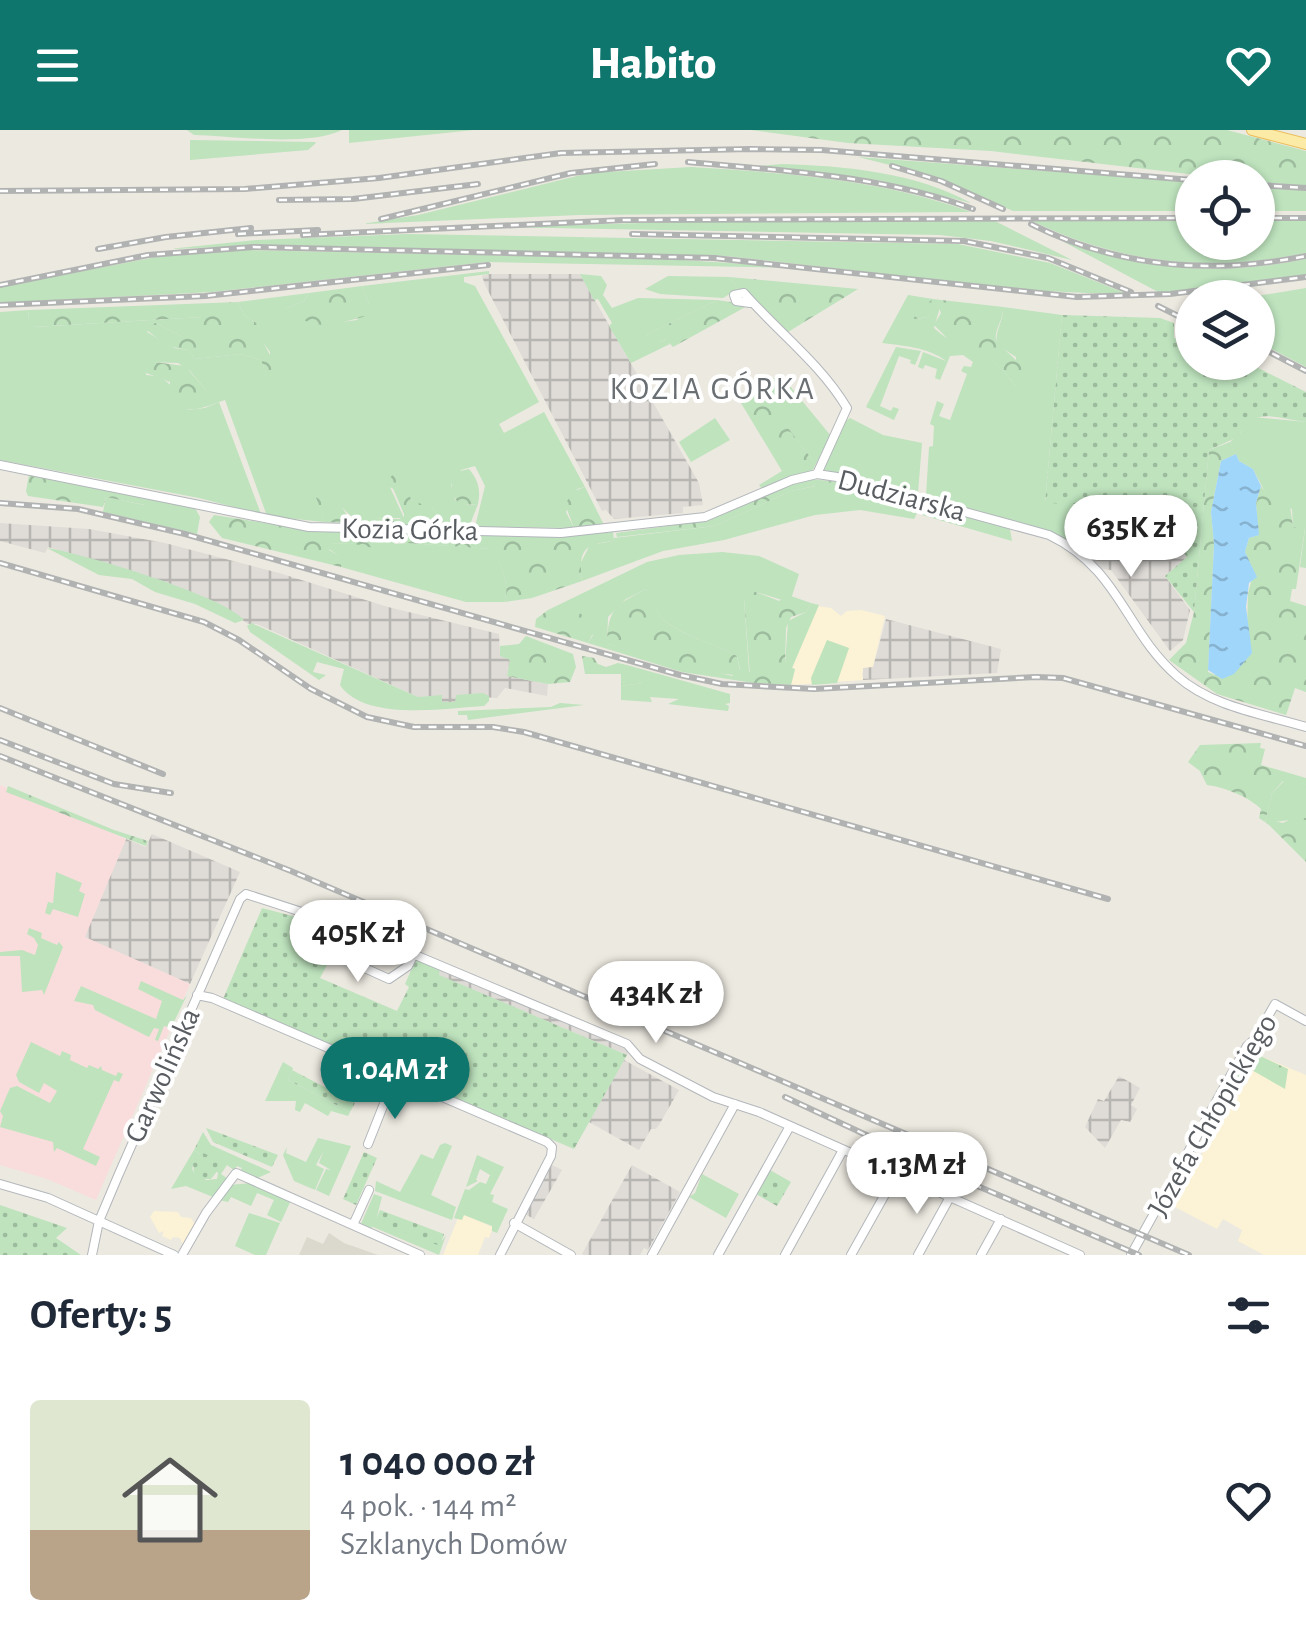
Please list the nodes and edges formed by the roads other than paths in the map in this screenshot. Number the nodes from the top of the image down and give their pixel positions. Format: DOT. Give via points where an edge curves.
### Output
graph roads {
  1 [pos="1252,130"];
  2 [pos="1306,144"];
  3 [pos="750,302"];
  4 [pos="0,465"];
  5 [pos="817,474"];
  6 [pos="1306,727"];
  7 [pos="352,928"];
  8 [pos="414,954"];
  9 [pos="198,995"];
  10 [pos="1306,1021"];
  11 [pos="391,1086"];
  12 [pos="736,1104"];
  13 [pos="790,1126"];
  14 [pos="368,1144"];
  15 [pos="843,1150"];
  16 [pos="897,1174"];
  17 [pos="0,1184"];
  18 [pos="369,1190"];
  19 [pos="950,1197"];
  20 [pos="1001,1219"];
  21 [pos="99,1221"];
  22 [pos="514,1223"];
  23 [pos="353,1225"];
  24 [pos="92,1255"];
  25 [pos="174,1255"];
  26 [pos="182,1255"];
  27 [pos="420,1255"];
  28 [pos="500,1255"];
  29 [pos="571,1255"];
  30 [pos="652,1255"];
  31 [pos="718,1255"];
  32 [pos="785,1255"];
  33 [pos="851,1255"];
  34 [pos="918,1255"];
  35 [pos="981,1255"];
  36 [pos="1080,1255"];
  37 [pos="1131,1255"];
  1 -- 2 [label="main road"];
  3 -- 5 [label="street, Dudziarska" via="789,337 846,408"];
  4 -- 5 [label="street, Kozia Górka" via="309,527 560,533 705,517"];
  5 -- 6 [label="street, Dudziarska" via="1065,543 1102,574 1182,680 1225,703"];
  7 -- 8 [label="street"];
  7 -- 8 [label="street" via="338,956 390,979"];
  7 -- 9 [label="street, Garwolińska" via="249,894 240,898"];
  8 -- 12 [label="street" via="627,1044 640,1059"];
  9 -- 21 [label="street, Garwolińska"];
  9 -- 22 [label="street" via="548,1142 549,1159"];
  10 -- 37 [label="street, Józefa Chłopickiego" via="1276,1004"];
  11 -- 14 [label="street"];
  12 -- 13 [label="street"];
  12 -- 30 [label="street"];
  13 -- 15 [label="street"];
  13 -- 31 [label="street"];
  15 -- 16 [label="street"];
  15 -- 32 [label="street"];
  16 -- 19 [label="street"];
  16 -- 33 [label="street"];
  17 -- 21 [label="street"];
  18 -- 23 [label="street"];
  19 -- 20 [label="street"];
  19 -- 34 [label="street"];
  20 -- 35 [label="street"];
  20 -- 36 [label="street" via="1050,1247"];
  21 -- 24 [label="street, Garwolińska"];
  21 -- 25 [label="street"];
  22 -- 28 [label="street"];
  22 -- 29 [label="street"];
  23 -- 26 [label="street" via="234,1173"];
  23 -- 27 [label="street"];
}
